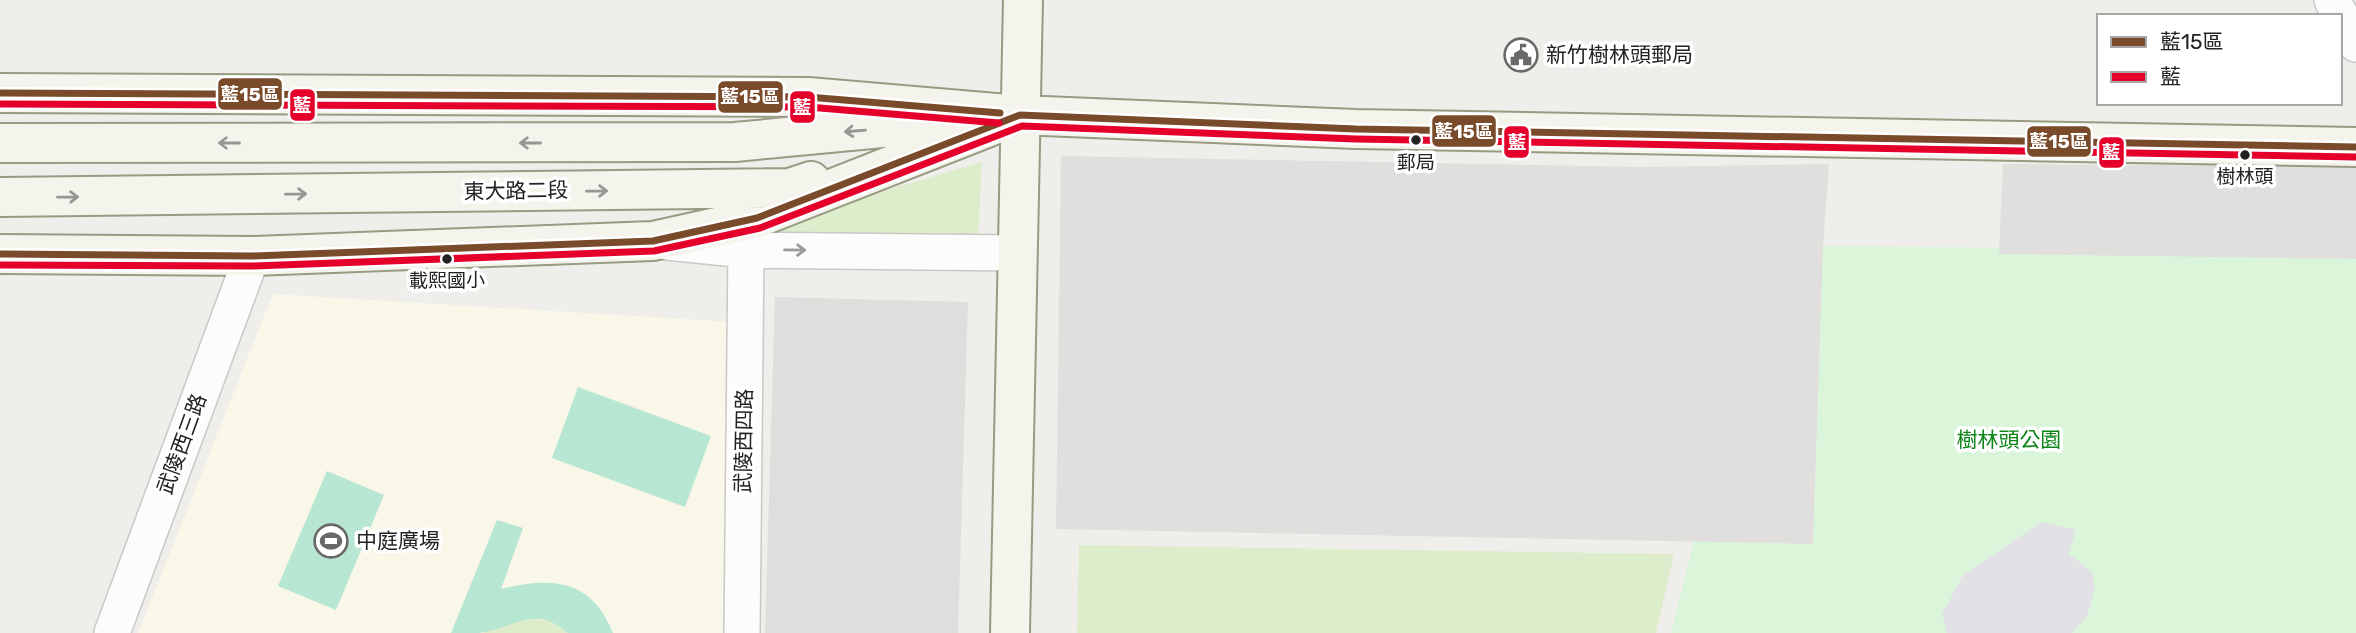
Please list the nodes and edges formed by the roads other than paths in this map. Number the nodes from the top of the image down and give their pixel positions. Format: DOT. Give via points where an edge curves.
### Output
graph roads {
  1 [pos="1023,0"];
  2 [pos="2342,18"];
  3 [pos="2356,44"];
  4 [pos="0,93"];
  5 [pos="1020,115"];
  6 [pos="0,143"];
  7 [pos="2356,147"];
  8 [pos="0,197"];
  9 [pos="653,241"];
  10 [pos="746,250"];
  11 [pos="1017,253"];
  12 [pos="0,254"];
  13 [pos="252,256"];
  14 [pos="112,633"];
  15 [pos="742,633"];
  16 [pos="1010,633"];
  1 -- 5 [label="main road"];
  2 -- 3 [label="street"];
  4 -- 5 [label="main road, 東大路二段" via="808,97"];
  5 -- 6 [label="main road, 東大路二段, one-way" via="735,142"];
  5 -- 7 [label="main road, 東大路二段" via="1370,129"];
  8 -- 5 [label="main road, 東大路二段, one-way" via="790,188"];
  5 -- 9 [label="main road, 東大路二段" via="757,218"];
  5 -- 11 [label="main road"];
  9 -- 10 [label="street, 東大路二段"];
  9 -- 13 [label="main road, 東大路二段"];
  10 -- 11 [label="street, 東大路二段, one-way"];
  10 -- 15 [label="street, 武陵西四路"];
  11 -- 16 [label="main road"];
  12 -- 13 [label="main road, 東大路二段"];
  13 -- 14 [label="street, 武陵西三路"];
}
